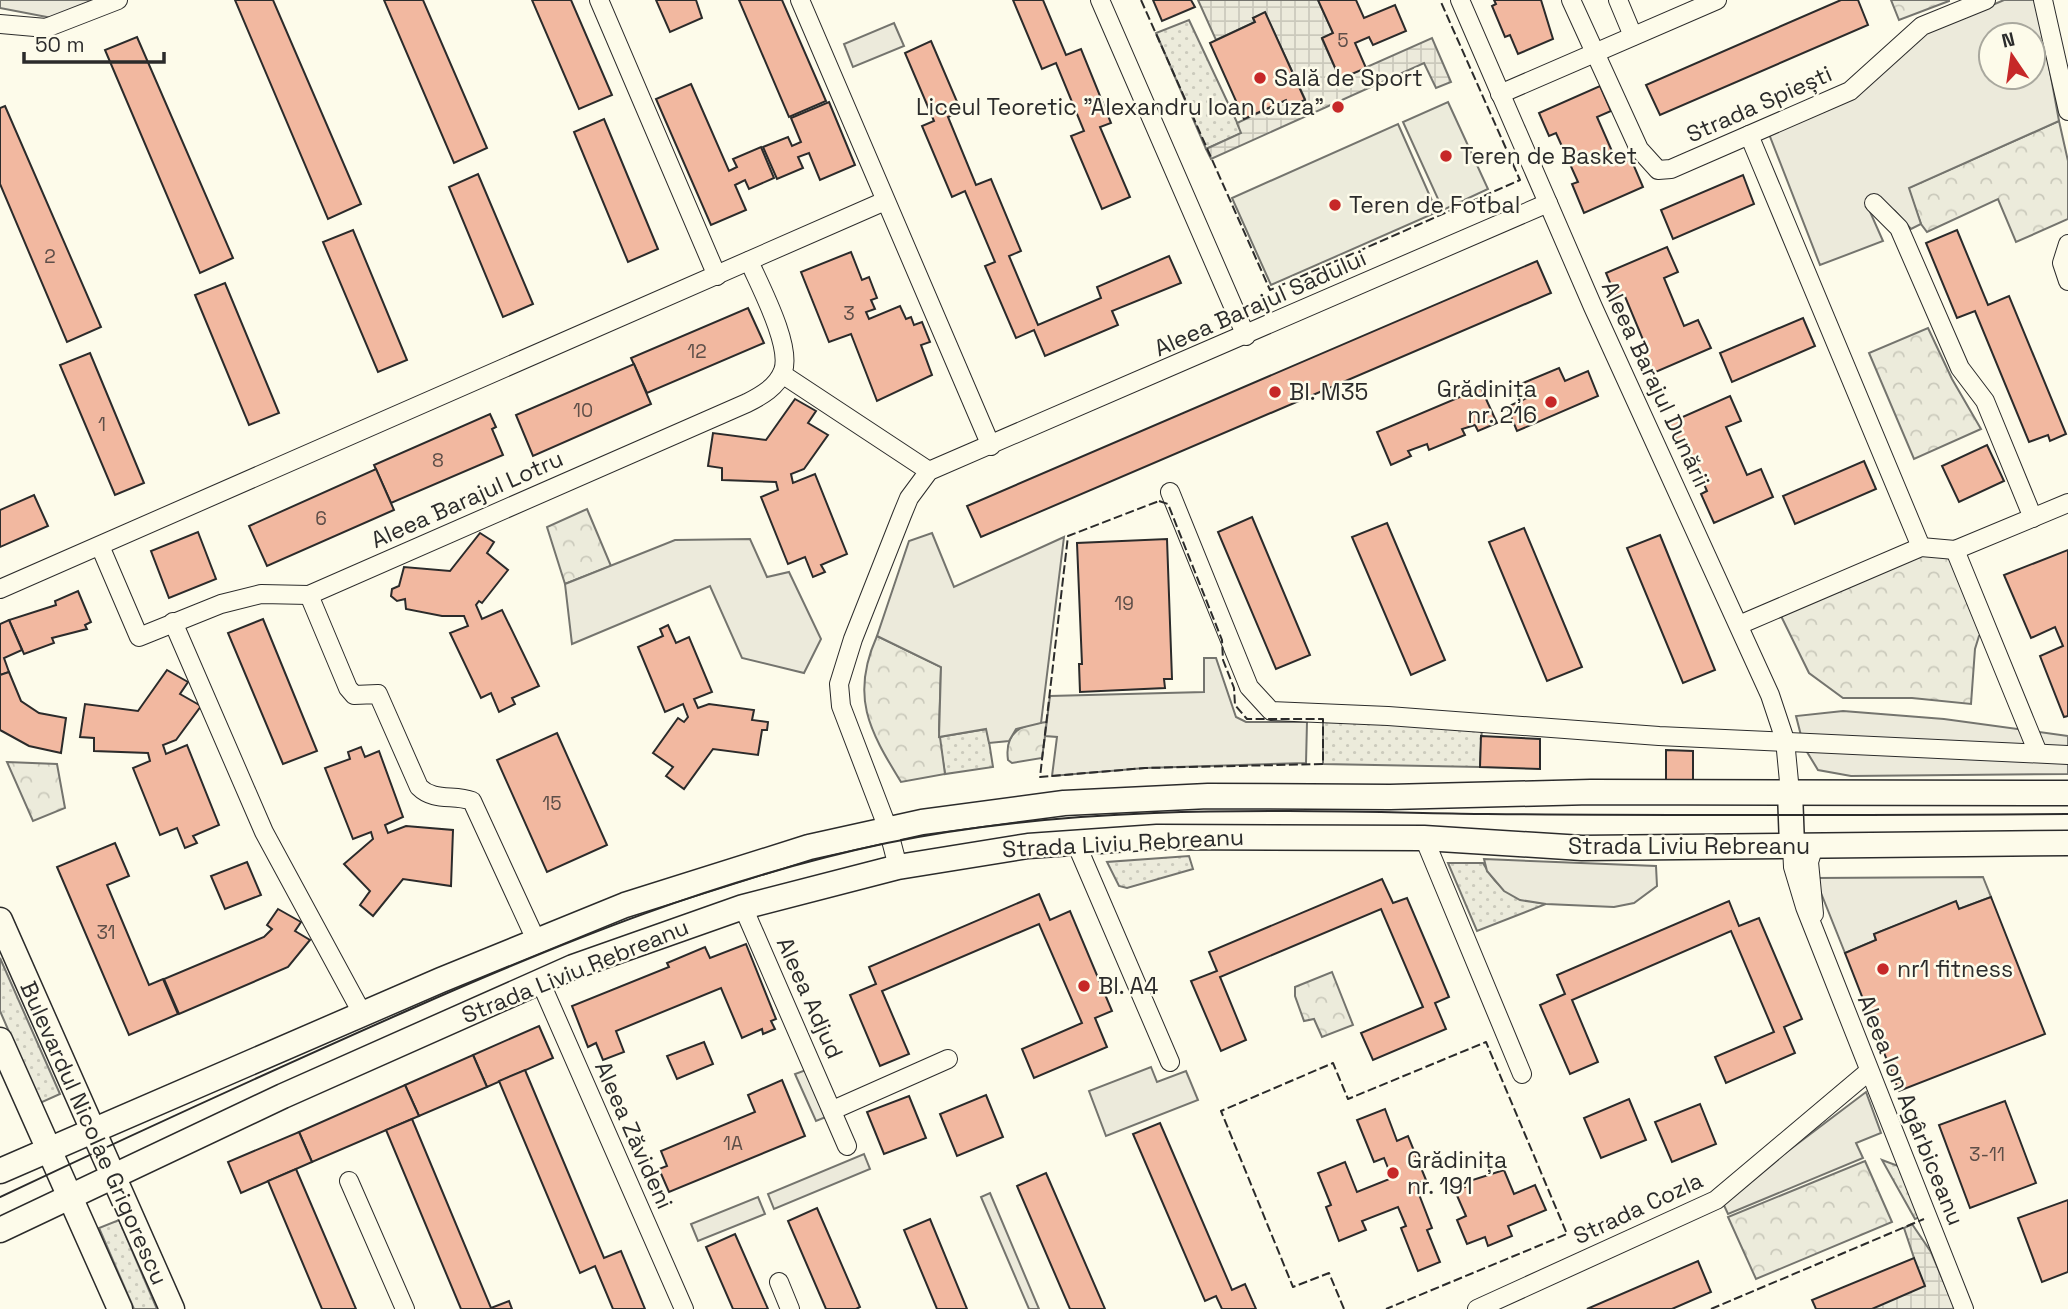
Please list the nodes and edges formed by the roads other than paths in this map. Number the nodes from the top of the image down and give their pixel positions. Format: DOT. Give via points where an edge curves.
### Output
graph roads {
  1 [pos="118,0"];
  2 [pos="599,0"];
  3 [pos="800,0"];
  4 [pos="1101,0"];
  5 [pos="1460,0"];
  6 [pos="1571,0"];
  7 [pos="1618,0"];
  8 [pos="1986,0"];
  9 [pos="2043,0"];
  10 [pos="1709,2"];
  11 [pos="0,24"];
  12 [pos="1633,36"];
  13 [pos="1595,53"];
  14 [pos="1500,94"];
  15 [pos="2068,111"];
  16 [pos="1749,135"];
  17 [pos="885,201"];
  18 [pos="1548,203"];
  19 [pos="1874,204"];
  20 [pos="2068,244"];
  21 [pos="750,261"];
  22 [pos="717,276"];
  23 [pos="2068,281"];
  24 [pos="1247,336"];
  25 [pos="782,374"];
  26 [pos="991,446"];
  27 [pos="929,471"];
  28 [pos="1170,492"];
  29 [pos="2068,503"];
  30 [pos="2033,518"];
  31 [pos="100,546"];
  32 [pos="1921,547"];
  33 [pos="1955,551"];
  34 [pos="0,589"];
  35 [pos="309,595"];
  36 [pos="173,622"];
  37 [pos="1739,625"];
  38 [pos="1785,740"];
  39 [pos="2038,753"];
  40 [pos="2068,755"];
  41 [pos="1790,792"];
  42 [pos="2068,793"];
  43 [pos="888,829"];
  44 [pos="1424,838"];
  45 [pos="1075,841"];
  46 [pos="2068,843"];
  47 [pos="1803,846"];
  48 [pos="898,867"];
  49 [pos="743,907"];
  50 [pos="0,920"];
  51 [pos="536,940"];
  52 [pos="540,981"];
  53 [pos="362,1013"];
  54 [pos="0,1041"];
  55 [pos="948,1059"];
  56 [pos="1170,1062"];
  57 [pos="1868,1072"];
  58 [pos="1522,1074"];
  59 [pos="833,1110"];
  60 [pos="94,1130"];
  61 [pos="848,1146"];
  62 [pos="48,1150"];
  63 [pos="0,1171"];
  64 [pos="114,1175"];
  65 [pos="349,1181"];
  66 [pos="70,1196"];
  67 [pos="0,1230"];
  68 [pos="779,1282"];
  69 [pos="120,1309"];
  70 [pos="172,1309"];
  71 [pos="405,1309"];
  72 [pos="684,1309"];
  73 [pos="790,1309"];
  74 [pos="1477,1309"];
  75 [pos="1964,1309"];
  1 -- 11 [label="street" via="46,28"];
  2 -- 22 [label="street"];
  3 -- 17 [label="street"];
  4 -- 24 [label="street"];
  5 -- 14 [label="street, Aleea Barajul Dunării"];
  6 -- 13 [label="street"];
  7 -- 12 [label="street"];
  8 -- 16 [label="street, Strada Spiești" via="1922,26 1850,91"];
  9 -- 15 [label="street"];
  10 -- 12 [label="street"];
  12 -- 13 [label="street"];
  13 -- 14 [label="street"];
  13 -- 16 [label="street, Strada Spiești" via="1639,149 1658,170 1671,169"];
  14 -- 18 [label="street, Aleea Barajul Dunării"];
  16 -- 32 [label="street"];
  17 -- 21 [label="street"];
  17 -- 26 [label="street"];
  18 -- 24 [label="street, Aleea Barajul Sadului"];
  18 -- 37 [label="street, Aleea Barajul Dunării"];
  19 -- 30 [label="street" via="1899,228 1961,368 1985,401"];
  20 -- 23 [label="street" via="2062,263"];
  21 -- 22 [label="street"];
  21 -- 25 [label="street" via="783,343 786,361"];
  22 -- 31 [label="street"];
  24 -- 26 [label="street, Aleea Barajul Sadului"];
  25 -- 27 [label="street"];
  25 -- 35 [label="street, Aleea Barajul Lotru" via="747,403"];
  26 -- 27 [label="street, Aleea Barajul Sadului"];
  27 -- 43 [label="street" via="902,515 839,684 841,706"];
  28 -- 38 [label="street" via="1249,687 1270,711 1646,736"];
  29 -- 30 [label="street"];
  30 -- 33 [label="street"];
  31 -- 34 [label="street"];
  31 -- 36 [label="street, Aleea Barajul Lotru" via="139,637"];
  32 -- 33 [label="street"];
  32 -- 37 [label="street"];
  33 -- 39 [label="street"];
  35 -- 36 [label="street, Aleea Barajul Lotru" via="261,594"];
  35 -- 51 [label="street" via="348,688 354,695 377,694 419,788 434,796 472,801"];
  36 -- 53 [label="street" via="264,832"];
  37 -- 38 [label="street, Aleea Barajul Dunării"];
  38 -- 39 [label="street"];
  38 -- 41 [label="street, Aleea Barajul Dunării"];
  39 -- 40 [label="street"];
  41 -- 42 [label="street, Strada Liviu Rebreanu"];
  41 -- 43 [label="street, Strada Liviu Rebreanu" via="1132,798 1006,809"];
  41 -- 47 [label="street"];
  43 -- 48 [label="street"];
  43 -- 51 [label="street, Strada Liviu Rebreanu" via="737,867"];
  44 -- 45 [label="street, Strada Liviu Rebreanu"];
  44 -- 47 [label="street, Strada Liviu Rebreanu" via="1582,848"];
  44 -- 58 [label="street"];
  45 -- 48 [label="street, Strada Liviu Rebreanu"];
  45 -- 56 [label="street"];
  46 -- 47 [label="street, Strada Liviu Rebreanu"];
  47 -- 57 [label="street, Aleea Ion Agârbiceanu" via="1799,890"];
  48 -- 49 [label="street, Strada Liviu Rebreanu"];
  49 -- 52 [label="street, Strada Liviu Rebreanu"];
  49 -- 59 [label="street, Aleea Adjud"];
  50 -- 60 [label="street, Bulevardul Nicolae Grigorescu"];
  51 -- 53 [label="street, Strada Liviu Rebreanu"];
  52 -- 64 [label="street, Strada Liviu Rebreanu"];
  52 -- 72 [label="street, Aleea Zăvideni"];
  53 -- 60 [label="street, Strada Liviu Rebreanu"];
  54 -- 62 [label="street, Bulevardul Nicolae Grigorescu"];
  55 -- 59 [label="street"];
  57 -- 74 [label="street, Strada Cozla" via="1716,1200"];
  57 -- 75 [label="street, Aleea Ion Agârbiceanu"];
  59 -- 61 [label="street, Aleea Adjud"];
  60 -- 62 [label="street, Strada Liviu Rebreanu"];
  60 -- 64 [label="street, Bulevardul Nicolae Grigorescu"];
  62 -- 63 [label="street, Strada Liviu Rebreanu"];
  62 -- 66 [label="street, Bulevardul Nicolae Grigorescu"];
  64 -- 66 [label="street, Strada Liviu Rebreanu"];
  64 -- 70 [label="street, Bulevardul Nicolae Grigorescu"];
  65 -- 71 [label="street"];
  66 -- 67 [label="street, Strada Liviu Rebreanu"];
  66 -- 69 [label="street, Bulevardul Nicolae Grigorescu"];
  68 -- 73 [label="street"];
}
